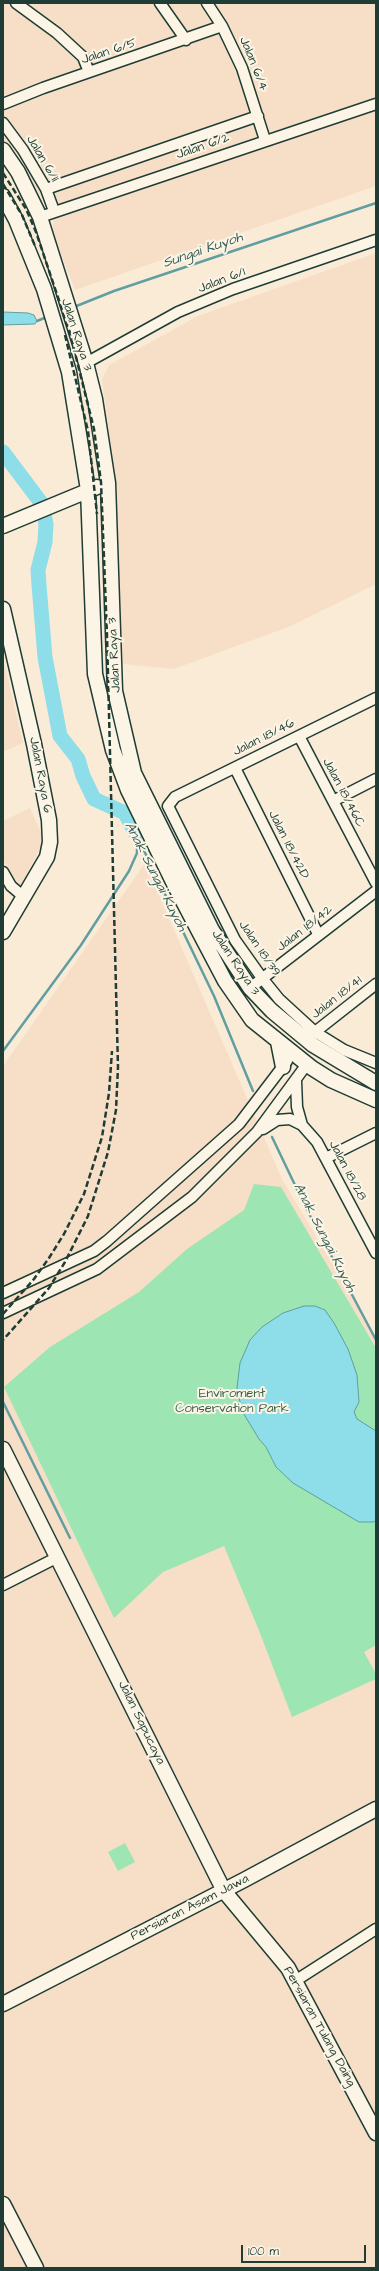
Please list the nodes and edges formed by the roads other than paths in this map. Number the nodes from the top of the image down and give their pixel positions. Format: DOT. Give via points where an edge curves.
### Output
graph roads {
  1 [pos="16,3"];
  2 [pos="160,3"];
  3 [pos="207,3"];
  4 [pos="222,26"];
  5 [pos="186,40"];
  6 [pos="89,72"];
  7 [pos="3,104"];
  8 [pos="376,104"];
  9 [pos="258,116"];
  10 [pos="3,123"];
  11 [pos="265,140"];
  12 [pos="3,150"];
  13 [pos="46,189"];
  14 [pos="3,195"];
  15 [pos="54,211"];
  16 [pos="40,217"];
  17 [pos="376,240"];
  18 [pos="86,363"];
  19 [pos="108,483"];
  20 [pos="88,490"];
  21 [pos="65,499"];
  22 [pos="3,526"];
  23 [pos="91,527"];
  24 [pos="3,609"];
  25 [pos="376,698"];
  26 [pos="299,736"];
  27 [pos="235,768"];
  28 [pos="376,779"];
  29 [pos="333,801"];
  30 [pos="168,806"];
  31 [pos="3,872"];
  32 [pos="376,883"];
  33 [pos="376,891"];
  34 [pos="24,897"];
  35 [pos="3,932"];
  36 [pos="318,934"];
  37 [pos="241,976"];
  38 [pos="262,978"];
  39 [pos="376,984"];
  40 [pos="250,988"];
  41 [pos="315,1032"];
  42 [pos="278,1042"];
  43 [pos="304,1059"];
  44 [pos="376,1063"];
  45 [pos="283,1066"];
  46 [pos="296,1081"];
  47 [pos="376,1083"];
  48 [pos="376,1100"];
  49 [pos="302,1125"];
  50 [pos="257,1132"];
  51 [pos="376,1132"];
  52 [pos="326,1158"];
  53 [pos="376,1253"];
  54 [pos="3,1293"];
  55 [pos="3,1313"];
  56 [pos="3,1449"];
  57 [pos="58,1557"];
  58 [pos="3,1585"];
  59 [pos="376,1809"];
  60 [pos="244,1880"];
  61 [pos="224,1891"];
  62 [pos="244,1914"];
  63 [pos="376,1929"];
  64 [pos="295,1981"];
  65 [pos="3,2004"];
  66 [pos="376,2133"];
  67 [pos="3,2204"];
  68 [pos="36,2268"];
  1 -- 6 [label="street" via="57,33 83,57"];
  2 -- 5 [label="street"];
  3 -- 4 [label="street, Jalan 6/4"];
  4 -- 5 [label="street, Jalan 6/5"];
  4 -- 9 [label="street, Jalan 6/4" via="242,68"];
  5 -- 6 [label="street, Jalan 6/5"];
  6 -- 7 [label="street, Jalan 6/5"];
  8 -- 11 [label="street, Jalan 6/2"];
  9 -- 11 [label="street, Jalan 6/4"];
  9 -- 13 [label="street"];
  10 -- 13 [label="street, Jalan 6/11" via="23,150"];
  11 -- 15 [label="street, Jalan 6/2"];
  12 -- 16 [label="street, Jalan Raya 3" via="21,178"];
  13 -- 15 [label="street, Jalan 6/11"];
  14 -- 16 [label="street" via="18,215 28,221"];
  14 -- 20 [label="street, Jalan Raya 3" via="44,289 59,337 68,372"];
  15 -- 16 [label="street, Jalan 6/2"];
  16 -- 18 [label="street, Jalan Raya 3"];
  17 -- 18 [label="street, Jalan 6/1" via="233,289 185,309"];
  18 -- 19 [label="street, Jalan Raya 3" via="95,399"];
  19 -- 20 [label="street"];
  19 -- 37 [label="street, Jalan Raya 3" via="115,691 128,756 139,784 212,930"];
  20 -- 21 [label="street"];
  20 -- 23 [label="street, Jalan Raya 3"];
  21 -- 22 [label="street"];
  21 -- 23 [label="street" via="76,500 82,506"];
  23 -- 42 [label="street, Jalan Raya 3" via="95,674 113,750 128,790 225,981 252,1020"];
  24 -- 34 [label="street, Jalan Raya 6" via="49,820 50,842 47,857"];
  25 -- 26 [label="street, Jalan 18/46"];
  26 -- 27 [label="street, Jalan 18/46"];
  26 -- 29 [label="street, Jalan 18/46C"];
  27 -- 30 [label="street, Jalan 18/46" via="175,797"];
  27 -- 36 [label="street, Jalan 18/42D"];
  28 -- 29 [label="street"];
  29 -- 32 [label="street, Jalan 18/46C"];
  30 -- 38 [label="street, Jalan 18/39" via="235,940"];
  31 -- 34 [label="street" via="11,886"];
  33 -- 36 [label="street, Jalan 18/42"];
  34 -- 35 [label="street, Jalan Raya 6"];
  36 -- 38 [label="street, Jalan 18/42"];
  37 -- 40 [label="street, Jalan Raya 3"];
  37 -- 43 [label="street" via="256,1004"];
  38 -- 40 [label="street, Jalan 18/42"];
  38 -- 41 [label="street, Jalan 18/39" via="279,999"];
  39 -- 41 [label="street, Jalan 18/41"];
  40 -- 47 [label="street, Jalan Raya 3" via="272,1011 314,1045"];
  41 -- 44 [label="street, Jalan 18/39" via="344,1050"];
  42 -- 43 [label="street, Jalan Raya 3"];
  42 -- 45 [label="street"];
  43 -- 45 [label="street"];
  43 -- 46 [label="street"];
  43 -- 47 [label="street" via="316,1055"];
  43 -- 48 [label="street" via="331,1080"];
  45 -- 54 [label="street" via="239,1124 107,1241 94,1251"];
  46 -- 49 [label="street, Jalan 18/28" via="297,1107"];
  46 -- 50 [label="street"];
  49 -- 50 [label="street" via="290,1119 277,1120"];
  49 -- 52 [label="street, Jalan 18/28" via="317,1142"];
  50 -- 55 [label="street" via="192,1197 97,1269"];
  51 -- 52 [label="street"];
  52 -- 53 [label="street, Jalan 18/28"];
  56 -- 57 [label="street, Jalan Sapucaya"];
  57 -- 58 [label="street"];
  57 -- 61 [label="street, Jalan Sapucaya"];
  59 -- 60 [label="street, Persiaran Asam Jawa"];
  60 -- 61 [label="street, Persiaran Asam Jawa"];
  60 -- 62 [label="street" via="239,1900"];
  61 -- 62 [label="street, Persiaran Tulang Daing" via="237,1909"];
  61 -- 65 [label="street, Persiaran Asam Jawa"];
  62 -- 64 [label="street, Persiaran Tulang Daing"];
  63 -- 64 [label="street"];
  64 -- 66 [label="street, Persiaran Tulang Daing"];
  67 -- 68 [label="street"];
}
